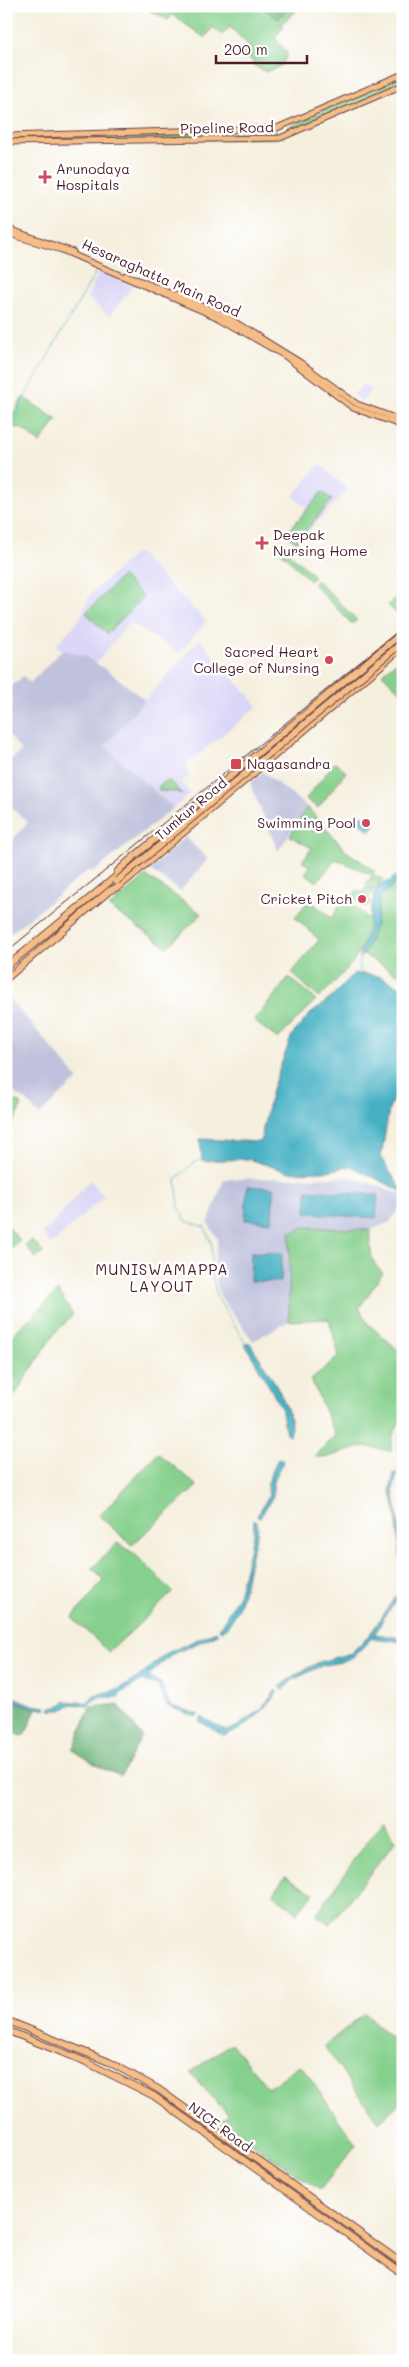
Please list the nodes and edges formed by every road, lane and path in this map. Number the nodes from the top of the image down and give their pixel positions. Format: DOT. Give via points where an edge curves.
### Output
graph roads {
  1 [pos="403,74"];
  2 [pos="403,85"];
  3 [pos="6,136"];
  4 [pos="6,142"];
  5 [pos="6,228"];
  6 [pos="6,233"];
  7 [pos="403,421"];
  8 [pos="403,426"];
  9 [pos="403,632"];
  10 [pos="403,637"];
  11 [pos="403,642"];
  12 [pos="403,646"];
  13 [pos="372,658"];
  14 [pos="379,666"];
  15 [pos="118,877"];
  16 [pos="109,891"];
  17 [pos="6,967"];
  18 [pos="6,978"];
  19 [pos="6,2020"];
  20 [pos="6,2030"];
  21 [pos="403,2264"];
  22 [pos="403,2274"];
  1 -- 3 [label="main road, Pipeline Road" via="277,128"];
  2 -- 4 [label="main road, Pipeline Road" via="280,138"];
  5 -- 7 [label="main road, Hesaraghatta Main Road" via="57,245 222,314 301,363 358,404"];
  6 -- 8 [label="main road, Hesaraghatta Main Road" via="62,250 219,318 284,356 354,408"];
  9 -- 13 [label="highway, Tumkur Road"];
  10 -- 15 [label="highway"];
  11 -- 15 [label="highway, bridge"];
  12 -- 14 [label="highway, Tumkur Road"];
  13 -- 14 [label="highway"];
  13 -- 15 [label="highway, Tumkur Road" via="130,860 118,871"];
  14 -- 16 [label="highway, Tumkur Road" via="127,880"];
  15 -- 16 [label="highway"];
  15 -- 17 [label="highway"];
  16 -- 18 [label="highway"];
  19 -- 21 [label="highway, NICE Road" via="109,2062 158,2089"];
  20 -- 22 [label="highway, NICE Road" via="84,2061 154,2096"];
}
